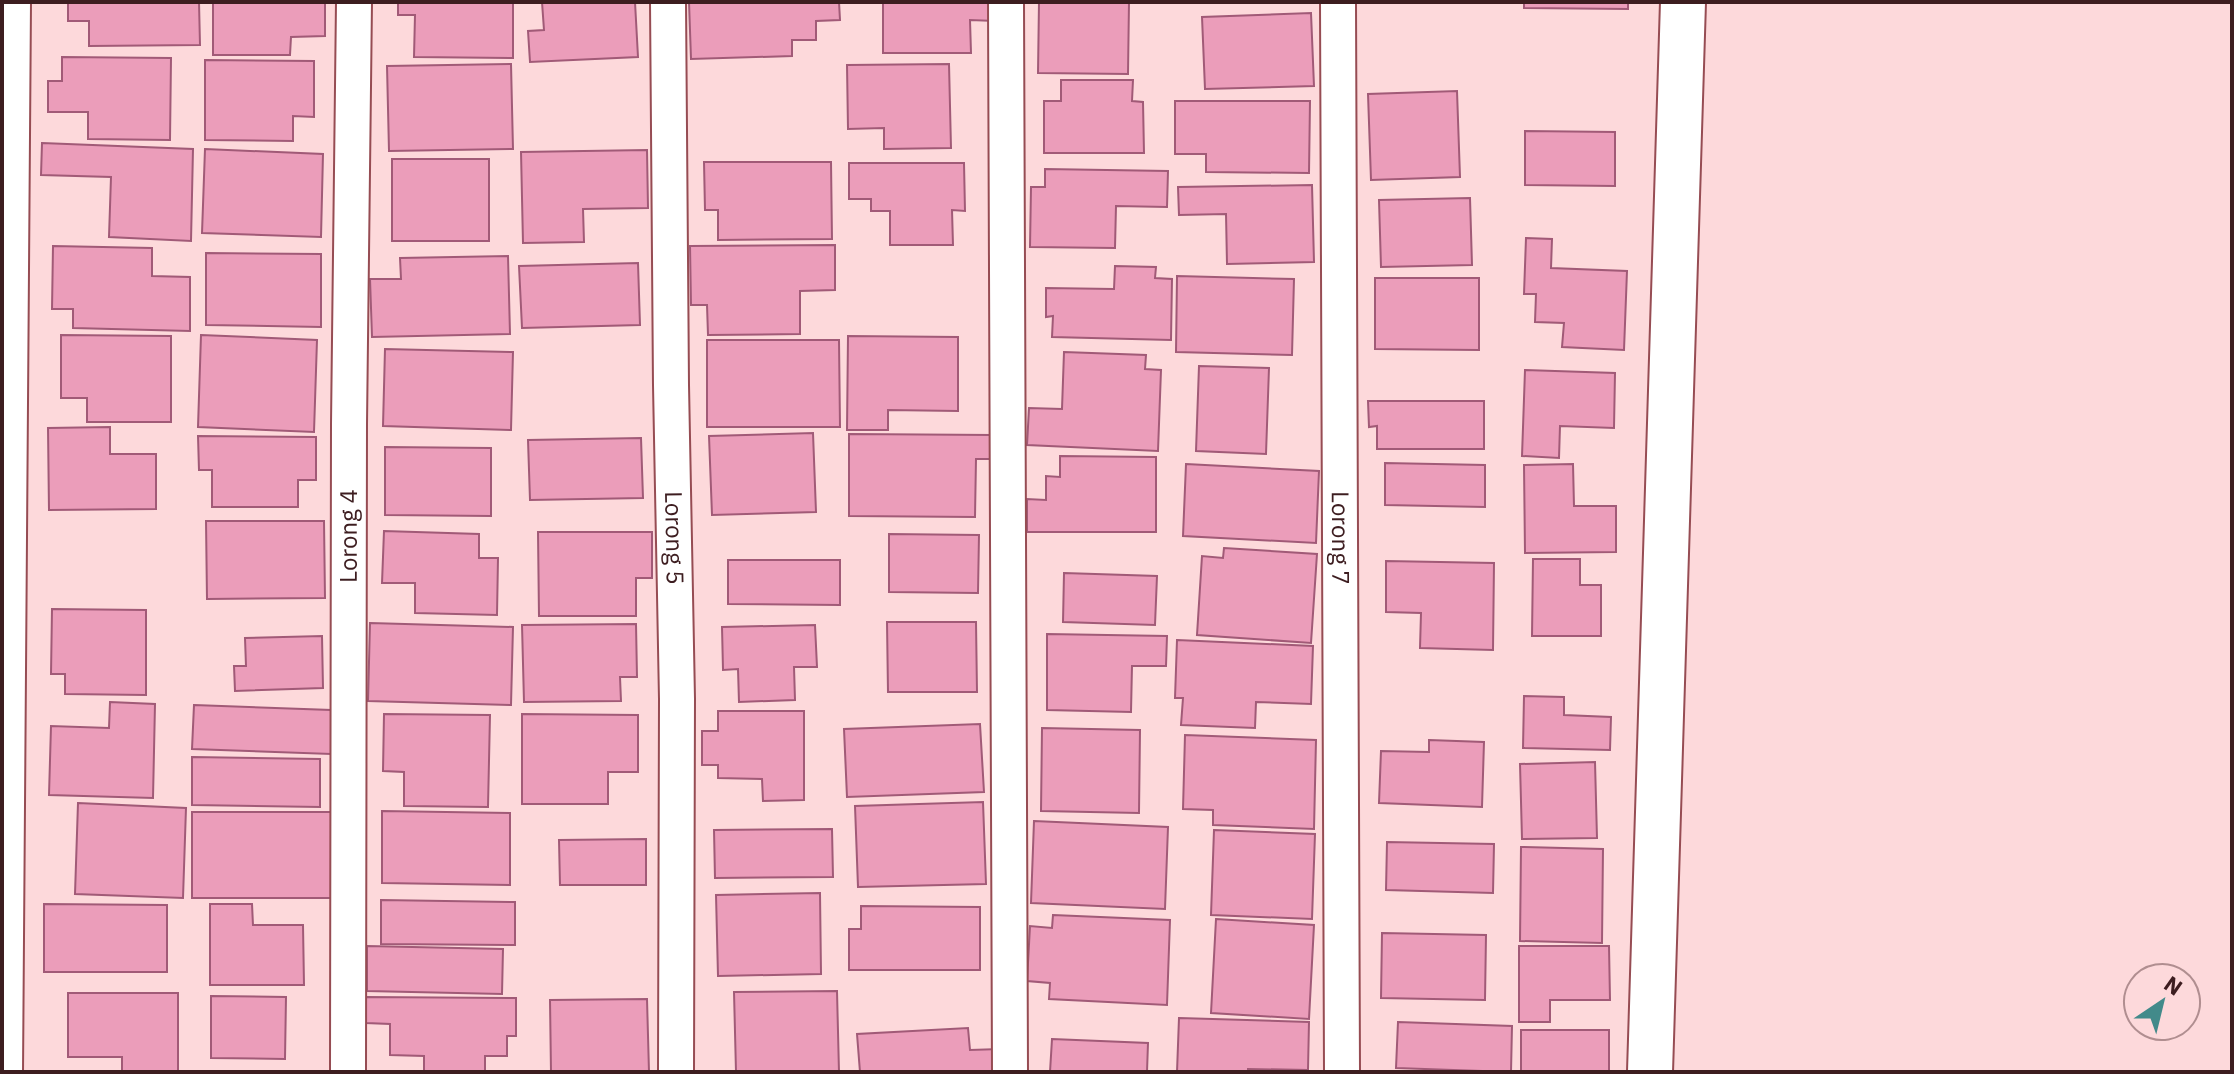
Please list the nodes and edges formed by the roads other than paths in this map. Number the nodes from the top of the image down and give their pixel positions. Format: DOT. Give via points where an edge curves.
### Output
graph roads {
  1 [pos="13,2"];
  2 [pos="354,2"];
  3 [pos="668,2"];
  4 [pos="1006,2"];
  5 [pos="1338,2"];
  6 [pos="1683,2"];
  7 [pos="5,1072"];
  8 [pos="348,1072"];
  9 [pos="676,1072"];
  10 [pos="1010,1072"];
  11 [pos="1342,1072"];
  12 [pos="1650,1072"];
  1 -- 7 [label="street"];
  2 -- 8 [label="street, Lorong 4"];
  3 -- 9 [label="street, Lorong 5"];
  4 -- 10 [label="street"];
  5 -- 11 [label="street, Lorong 7"];
  6 -- 12 [label="street"];
}
